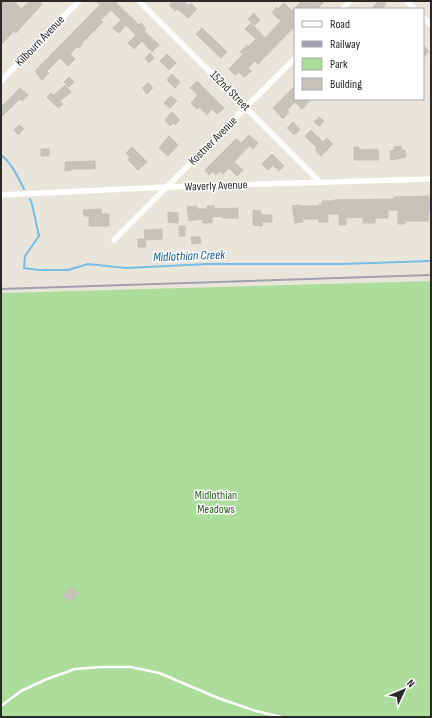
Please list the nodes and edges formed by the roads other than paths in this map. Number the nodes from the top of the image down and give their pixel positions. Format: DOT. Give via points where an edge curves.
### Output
graph roads {
  1 [pos="79,1"];
  2 [pos="139,1"];
  3 [pos="406,1"];
  4 [pos="414,8"];
  5 [pos="294,59"];
  6 [pos="1,81"];
  7 [pos="246,108"];
  8 [pos="431,180"];
  9 [pos="320,182"];
  10 [pos="167,187"];
  11 [pos="1,195"];
  12 [pos="114,240"];
  13 [pos="1,706"];
  14 [pos="281,717"];
  1 -- 6 [label="street, Kilbourn Avenue"];
  2 -- 7 [label="street, 152nd Street"];
  3 -- 4 [label="street"];
  5 -- 7 [label="street, Kostner Avenue"];
  7 -- 9 [label="street, 152nd Street"];
  7 -- 10 [label="street, Kostner Avenue"];
  8 -- 9 [label="street, Waverly Avenue"];
  9 -- 10 [label="street, Waverly Avenue"];
  10 -- 11 [label="street, Waverly Avenue"];
  10 -- 12 [label="street, Kostner Avenue"];
  13 -- 14 [label="lane" via="21,691 75,669 100,666 130,667 159,673 218,698"];
}
